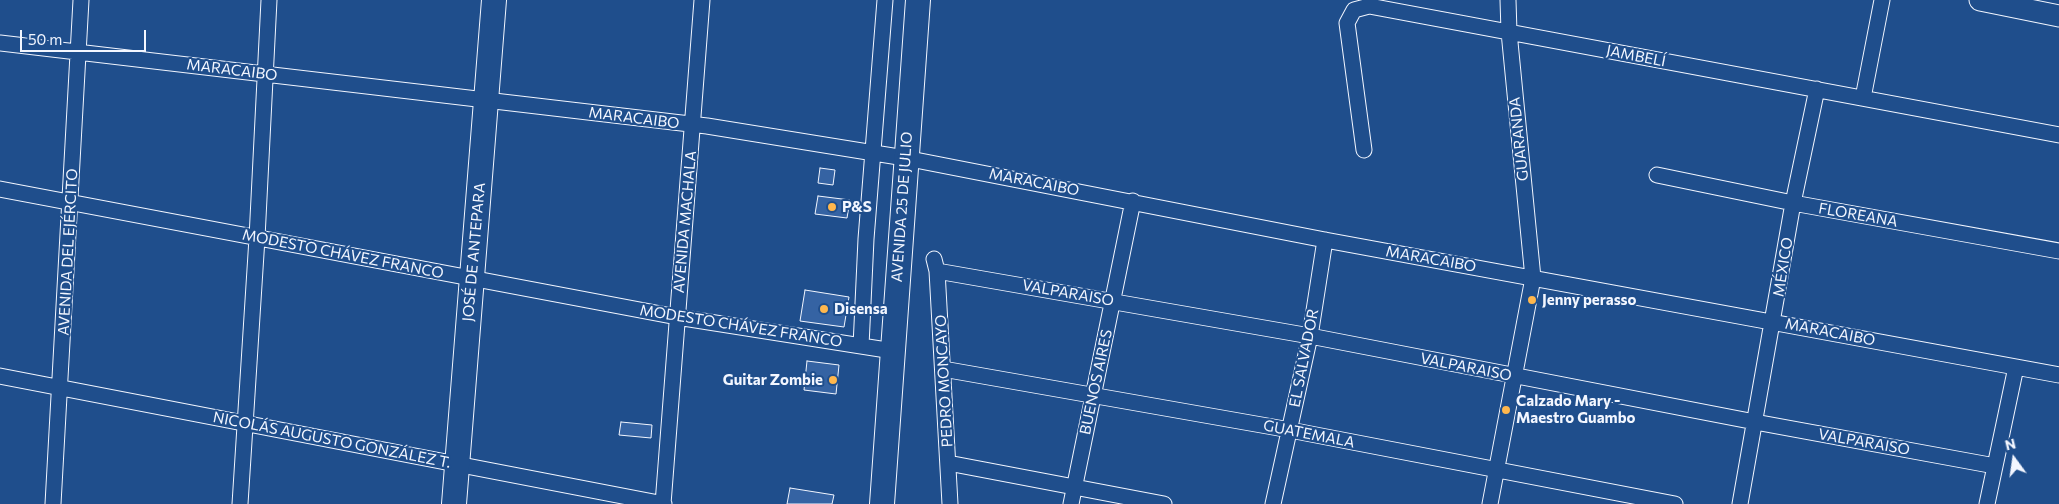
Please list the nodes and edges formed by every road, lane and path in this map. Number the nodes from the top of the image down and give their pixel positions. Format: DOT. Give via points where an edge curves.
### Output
graph roads {
  1 [pos="81,0"];
  2 [pos="269,0"];
  3 [pos="494,0"];
  4 [pos="702,0"];
  5 [pos="884,0"];
  6 [pos="918,0"];
  7 [pos="1508,0"];
  8 [pos="1882,0"];
  9 [pos="1980,0"];
  10 [pos="2059,16"];
  11 [pos="1509,32"];
  12 [pos="0,43"];
  13 [pos="78,52"];
  14 [pos="264,74"];
  15 [pos="1817,89"];
  16 [pos="1864,98"];
  17 [pos="486,100"];
  18 [pos="693,124"];
  19 [pos="2059,135"];
  20 [pos="1364,150"];
  21 [pos="872,154"];
  22 [pos="905,158"];
  23 [pos="1657,175"];
  24 [pos="0,190"];
  25 [pos="1133,201"];
  26 [pos="72,203"];
  27 [pos="1793,203"];
  28 [pos="257,238"];
  29 [pos="1325,240"];
  30 [pos="2059,251"];
  31 [pos="936,265"];
  32 [pos="472,278"];
  33 [pos="1532,278"];
  34 [pos="1113,301"];
  35 [pos="678,317"];
  36 [pos="1774,321"];
  37 [pos="1310,336"];
  38 [pos="861,346"];
  39 [pos="893,351"];
  40 [pos="2016,367"];
  41 [pos="943,369"];
  42 [pos="2059,375"];
  43 [pos="0,376"];
  44 [pos="1514,377"];
  45 [pos="61,387"];
  46 [pos="1093,395"];
  47 [pos="1755,422"];
  48 [pos="245,423"];
  49 [pos="1290,430"];
  50 [pos="948,463"];
  51 [pos="456,464"];
  52 [pos="1995,466"];
  53 [pos="1496,470"];
  54 [pos="1074,487"];
  55 [pos="53,504"];
  56 [pos="240,504"];
  57 [pos="454,504"];
  58 [pos="663,504"];
  59 [pos="882,504"];
  60 [pos="950,504"];
  61 [pos="1071,504"];
  62 [pos="1164,504"];
  63 [pos="1273,504"];
  64 [pos="1490,504"];
  65 [pos="1675,504"];
  66 [pos="1740,504"];
  67 [pos="1987,504"];
  1 -- 13 [label="street, AVENIDA DEL EJÉRCITO"];
  2 -- 14 [label="street"];
  3 -- 17 [label="main road, JOSÉ DE ANTEPARA"];
  4 -- 18 [label="street, AVENIDA MACHALA"];
  5 -- 21 [label="street"];
  6 -- 22 [label="main road, AVENIDA 25 DE JULIO"];
  7 -- 11 [label="street, GUARANDA"];
  8 -- 16 [label="street"];
  9 -- 10 [label="street"];
  11 -- 15 [label="street, JAMBELÍ"];
  11 -- 20 [label="street, JAMBELÍ" via="1369,6 1354,10 1347,23"];
  11 -- 33 [label="street, GUARANDA"];
  12 -- 13 [label="street, MARACAIBO"];
  13 -- 14 [label="street, MARACAIBO"];
  13 -- 26 [label="street, AVENIDA DEL EJÉRCITO"];
  14 -- 17 [label="street, MARACAIBO"];
  14 -- 28 [label="street"];
  15 -- 16 [label="street, JAMBELÍ"];
  15 -- 27 [label="street, MÉXICO"];
  16 -- 19 [label="street, JAMBELÍ"];
  17 -- 18 [label="street, MARACAIBO"];
  17 -- 32 [label="main road, JOSÉ DE ANTEPARA"];
  18 -- 21 [label="street, MARACAIBO"];
  18 -- 35 [label="street, AVENIDA MACHALA"];
  21 -- 22 [label="street, MARACAIBO"];
  21 -- 38 [label="street"];
  22 -- 25 [label="street, MARACAIBO"];
  22 -- 39 [label="main road, AVENIDA 25 DE JULIO"];
  23 -- 27 [label="street, FLOREANA"];
  24 -- 26 [label="street, MODESTO CHÁVEZ FRANCO"];
  25 -- 29 [label="street, MARACAIBO"];
  25 -- 34 [label="street, BUENOS AIRES"];
  26 -- 28 [label="street, MODESTO CHÁVEZ FRANCO"];
  26 -- 45 [label="street, AVENIDA DEL EJÉRCITO"];
  27 -- 30 [label="street, FLOREANA"];
  27 -- 36 [label="street, MÉXICO"];
  28 -- 32 [label="street, MODESTO CHÁVEZ FRANCO"];
  28 -- 48 [label="street"];
  29 -- 33 [label="street, MARACAIBO"];
  29 -- 37 [label="street, EL SALVADOR"];
  31 -- 34 [label="street, VALPARAISO"];
  31 -- 41 [label="street, PEDRO MONCAYO"];
  32 -- 35 [label="street, MODESTO CHÁVEZ FRANCO"];
  32 -- 51 [label="main road, JOSÉ DE ANTEPARA"];
  33 -- 36 [label="street, MARACAIBO"];
  33 -- 44 [label="street, GUARANDA"];
  34 -- 37 [label="street, VALPARAISO"];
  34 -- 46 [label="street, BUENOS AIRES"];
  35 -- 38 [label="street, MODESTO CHÁVEZ FRANCO"];
  35 -- 58 [label="street, AVENIDA MACHALA"];
  36 -- 40 [label="street, MARACAIBO"];
  36 -- 47 [label="street, MÉXICO"];
  37 -- 44 [label="street, VALPARAISO"];
  37 -- 49 [label="street, EL SALVADOR"];
  38 -- 39 [label="street, MODESTO CHÁVEZ FRANCO"];
  39 -- 59 [label="main road, AVENIDA 25 DE JULIO"];
  40 -- 42 [label="street, MARACAIBO"];
  40 -- 52 [label="street"];
  41 -- 46 [label="street, GUATEMALA"];
  41 -- 50 [label="street, PEDRO MONCAYO"];
  43 -- 45 [label="street, NICOLÁS AUGUSTO GONZÁLEZ T."];
  44 -- 47 [label="street, VALPARAISO"];
  44 -- 53 [label="street, GUARANDA"];
  45 -- 48 [label="street, NICOLÁS AUGUSTO GONZÁLEZ T."];
  45 -- 55 [label="street, AVENIDA DEL EJÉRCITO"];
  46 -- 49 [label="street, GUATEMALA"];
  46 -- 54 [label="street, BUENOS AIRES"];
  47 -- 52 [label="street, VALPARAISO"];
  47 -- 66 [label="street, MÉXICO"];
  48 -- 51 [label="street, NICOLÁS AUGUSTO GONZÁLEZ T."];
  48 -- 56 [label="street"];
  49 -- 53 [label="street, GUATEMALA"];
  49 -- 63 [label="street, EL SALVADOR"];
  50 -- 54 [label="street"];
  50 -- 60 [label="street, PEDRO MONCAYO"];
  51 -- 57 [label="main road, JOSÉ DE ANTEPARA"];
  51 -- 58 [label="street, NICOLÁS AUGUSTO GONZÁLEZ T."];
  52 -- 67 [label="street"];
  53 -- 64 [label="street, GUARANDA"];
  53 -- 65 [label="street, GUATEMALA"];
  54 -- 61 [label="street, BUENOS AIRES"];
  54 -- 62 [label="street"];
}
